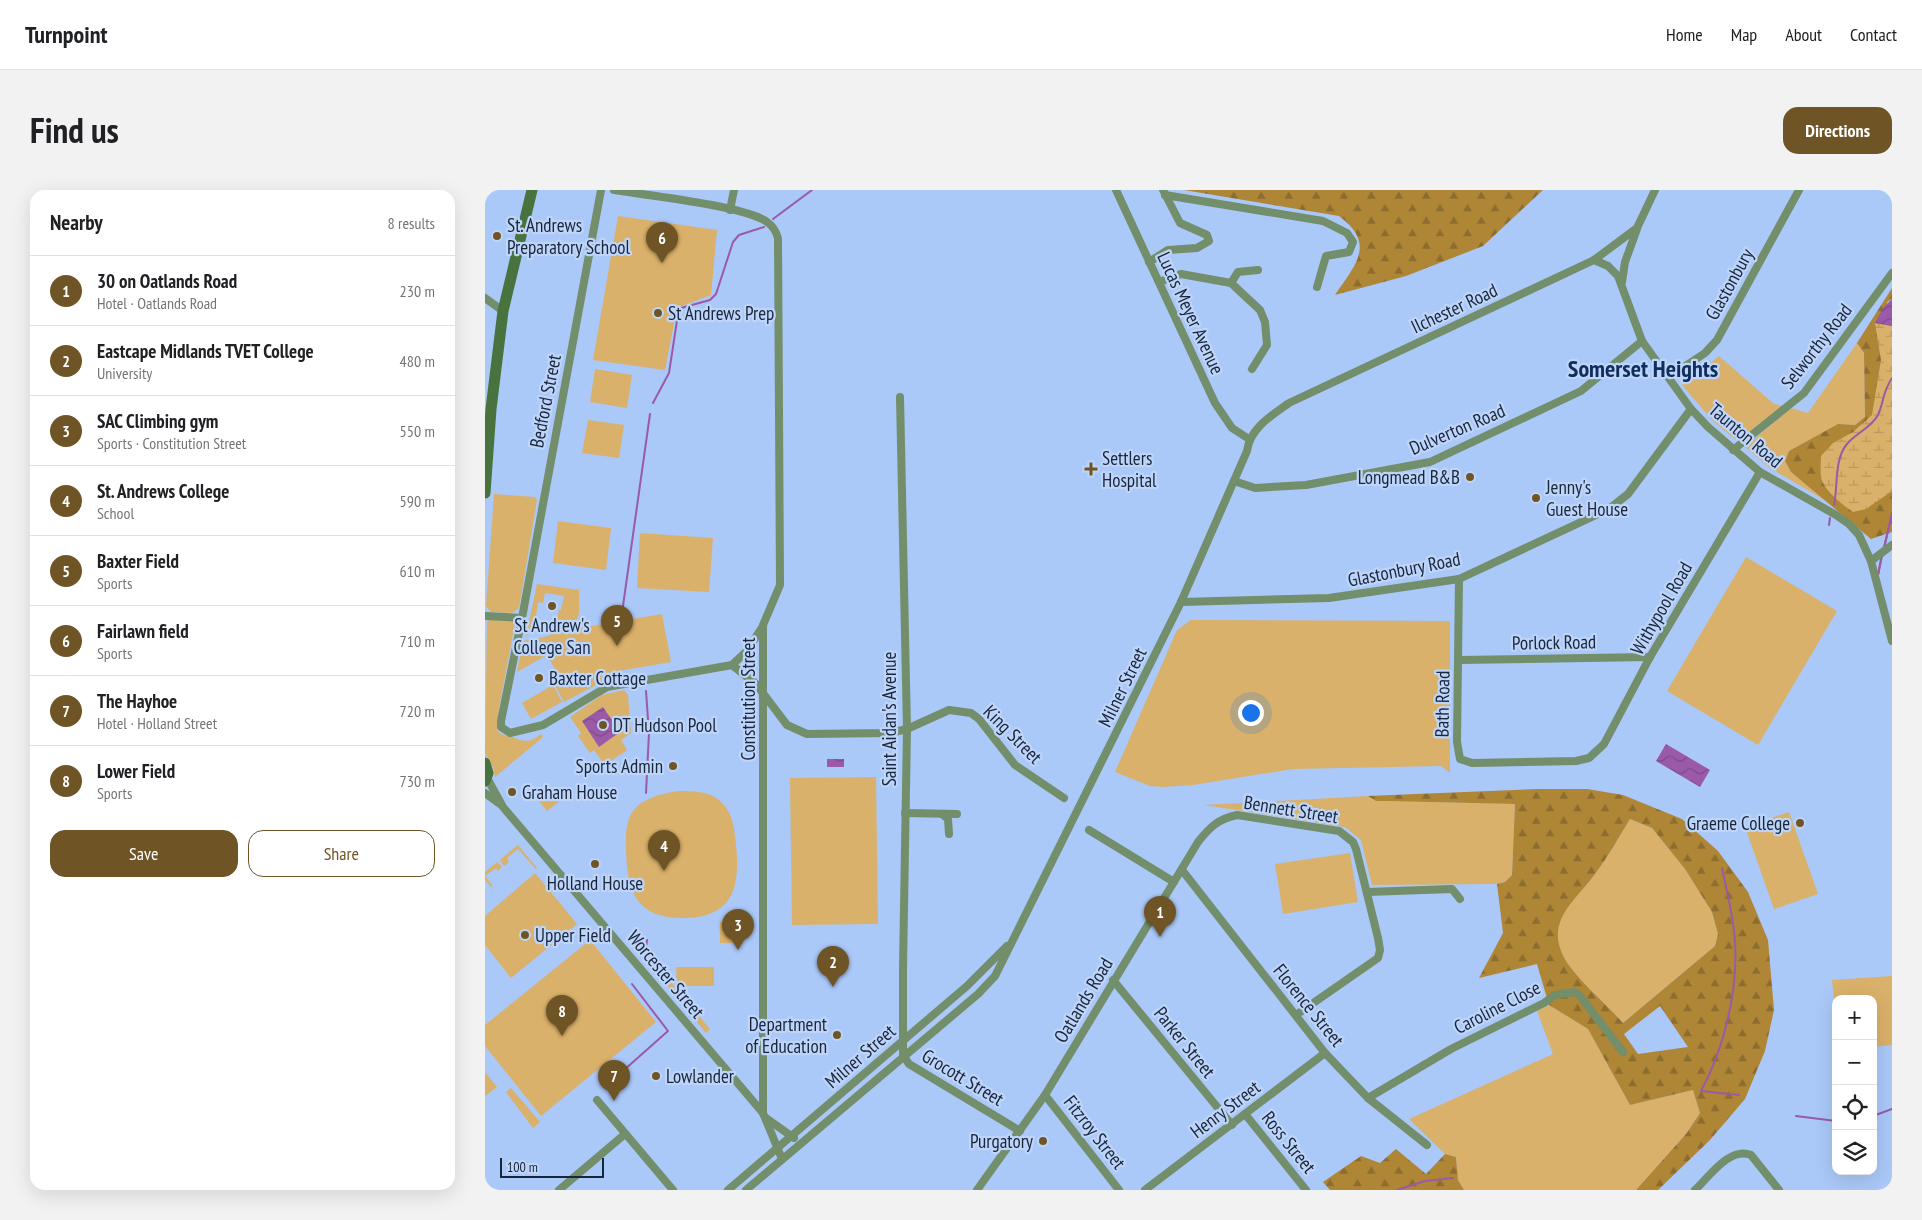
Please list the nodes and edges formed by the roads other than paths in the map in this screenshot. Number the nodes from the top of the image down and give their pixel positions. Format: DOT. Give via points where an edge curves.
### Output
graph roads {
  1 [pos="531,190"];
  2 [pos="601,190"];
  3 [pos="613,190"];
  4 [pos="733,190"];
  5 [pos="1116,190"];
  6 [pos="1655,190"];
  7 [pos="1799,190"];
  8 [pos="1164,192"];
  9 [pos="730,210"];
  10 [pos="1637,228"];
  11 [pos="1594,260"];
  12 [pos="1149,262"];
  13 [pos="1258,270"];
  14 [pos="1892,272"];
  15 [pos="1159,282"];
  16 [pos="1621,282"];
  17 [pos="1231,283"];
  18 [pos="1317,286"];
  19 [pos="485,298"];
  20 [pos="503,311"];
  21 [pos="1642,341"];
  22 [pos="1252,369"];
  23 [pos="1669,377"];
  24 [pos="900,398"];
  25 [pos="488,406"];
  26 [pos="1691,409"];
  27 [pos="1249,439"];
  28 [pos="1733,450"];
  29 [pos="1760,472"];
  30 [pos="1233,482"];
  31 [pos="485,493"];
  32 [pos="1892,545"];
  33 [pos="1871,561"];
  34 [pos="1459,579"];
  35 [pos="1181,602"];
  36 [pos="485,616"];
  37 [pos="522,618"];
  38 [pos="763,625"];
  39 [pos="1892,641"];
  40 [pos="1650,657"];
  41 [pos="1459,660"];
  42 [pos="732,665"];
  43 [pos="765,698"];
  44 [pos="907,729"];
  45 [pos="1589,758"];
  46 [pos="485,763"];
  47 [pos="486,780"];
  48 [pos="485,793"];
  49 [pos="1064,798"];
  50 [pos="503,807"];
  51 [pos="905,813"];
  52 [pos="942,814"];
  53 [pos="957,814"];
  54 [pos="1213,824"];
  55 [pos="1089,830"];
  56 [pos="949,834"];
  57 [pos="1182,870"];
  58 [pos="1174,882"];
  59 [pos="1367,892"];
  60 [pos="1460,899"];
  61 [pos="1011,943"];
  62 [pos="1113,980"];
  63 [pos="1295,1014"];
  64 [pos="902,1041"];
  65 [pos="1623,1052"];
  66 [pos="1325,1053"];
  67 [pos="903,1055"];
  68 [pos="1045,1095"];
  69 [pos="1368,1098"];
  70 [pos="597,1100"];
  71 [pos="1245,1114"];
  72 [pos="764,1115"];
  73 [pos="1232,1125"];
  74 [pos="1020,1131"];
  75 [pos="625,1134"];
  76 [pos="792,1136"];
  77 [pos="799,1144"];
  78 [pos="1427,1145"];
  79 [pos="776,1149"];
  80 [pos="782,1159"];
  81 [pos="559,1190"];
  82 [pos="673,1190"];
  83 [pos="728,1190"];
  84 [pos="746,1190"];
  85 [pos="977,1190"];
  86 [pos="1119,1190"];
  87 [pos="1145,1190"];
  88 [pos="1306,1190"];
  89 [pos="1695,1190"];
  90 [pos="1779,1190"];
  1 -- 20 [label="main road"];
  2 -- 37 [label="street, Bedford Street"];
  3 -- 9 [label="street"];
  4 -- 9 [label="street"];
  5 -- 12 [label="street, Lucas Meyer Avenue"];
  6 -- 10 [label="street, Ilchester Road"];
  7 -- 23 [label="street, Glastonbury" via="1717,340 1705,353"];
  8 -- 12 [label="street" via="1180,223 1207,235 1209,241 1197,248 1168,250"];
  8 -- 18 [label="street" via="1323,221 1347,233 1353,242 1351,249 1326,256"];
  9 -- 38 [label="street, Constitution Street" via="756,217 775,229 780,262 780,585"];
  10 -- 11 [label="street, Ilchester Road"];
  10 -- 16 [label="street"];
  11 -- 16 [label="street, Taunton Road" via="1614,270"];
  11 -- 27 [label="street, Ilchester Road" via="1289,403 1266,420"];
  12 -- 15 [label="street, Lucas Meyer Avenue"];
  13 -- 17 [label="street" via="1237,272"];
  14 -- 28 [label="street, Selworthy Road" via="1805,393"];
  15 -- 17 [label="street" via="1181,274"];
  15 -- 27 [label="street, Lucas Meyer Avenue" via="1222,416"];
  16 -- 21 [label="street, Taunton Road"];
  17 -- 22 [label="street" via="1260,310 1265,322 1267,345"];
  19 -- 20 [label="street"];
  20 -- 25 [label="main road"];
  21 -- 23 [label="street, Taunton Road"];
  21 -- 30 [label="street, Dulverton Road" via="1581,391 1430,462 1306,485 1255,488"];
  23 -- 26 [label="street, Taunton Road"];
  24 -- 44 [label="street, Saint Aidan's Avenue"];
  25 -- 31 [label="main road"];
  26 -- 28 [label="street, Taunton Road"];
  26 -- 34 [label="street, Glastonbury Road" via="1628,494 1609,509"];
  27 -- 30 [label="street, Milner Street"];
  28 -- 29 [label="street, Taunton Road"];
  29 -- 33 [label="street, Taunton Road" via="1849,524 1859,535"];
  29 -- 40 [label="street, Withypool Road"];
  30 -- 35 [label="street, Milner Street"];
  32 -- 33 [label="street"];
  33 -- 39 [label="street, Taunton Road"];
  34 -- 35 [label="street, Glastonbury Road" via="1329,598"];
  34 -- 41 [label="street, Bath Road"];
  35 -- 61 [label="street, Milner Street"];
  36 -- 37 [label="street"];
  37 -- 42 [label="street, Bedford Street" via="502,713 501,727 507,732 518,733 543,725 607,687"];
  38 -- 42 [label="street" via="747,652"];
  38 -- 43 [label="street, Constitution Street"];
  40 -- 41 [label="street, Porlock Road"];
  40 -- 45 [label="street, Withypool Road" via="1604,744"];
  41 -- 45 [label="street, Bath Road" via="1457,751 1465,762 1576,761"];
  42 -- 43 [label="street, King Street" via="756,684"];
  43 -- 44 [label="street, King Street" via="787,725 807,734 890,733"];
  43 -- 72 [label="street, Constitution Street"];
  44 -- 49 [label="street, King Street" via="949,710 971,713 1015,765"];
  44 -- 51 [label="street, Saint Aidan's Avenue"];
  46 -- 47 [label="main road"];
  47 -- 50 [label="street, Worcester Street"];
  48 -- 50 [label="street, Worcester Street"];
  50 -- 72 [label="street, Worcester Street"];
  51 -- 52 [label="street"];
  51 -- 64 [label="street, Saint Aidan's Avenue"];
  52 -- 53 [label="street"];
  52 -- 56 [label="street" via="949,819"];
  54 -- 57 [label="street, Oatlands Road"];
  54 -- 59 [label="street, Bennett Street" via="1237,815 1339,831 1353,842"];
  55 -- 58 [label="street"];
  57 -- 58 [label="street, Oatlands Road"];
  57 -- 63 [label="street, Florence Street"];
  58 -- 62 [label="street, Oatlands Road"];
  59 -- 60 [label="street" via="1452,889"];
  59 -- 63 [label="street, Bennett Street" via="1380,950 1378,958"];
  61 -- 64 [label="street, Milner Street" via="967,986"];
  61 -- 67 [label="street, Milner Street" via="988,985"];
  62 -- 68 [label="street, Oatlands Road"];
  62 -- 73 [label="street, Parker Street"];
  63 -- 66 [label="street, Florence Street"];
  64 -- 67 [label="street, Grocott Street"];
  64 -- 76 [label="street, Milner Street"];
  65 -- 69 [label="street, Caroline Close" via="1580,996 1568,991 1451,1049"];
  66 -- 69 [label="street, Florence Street"];
  66 -- 71 [label="street, Henry Street"];
  67 -- 74 [label="street, Grocott Street" via="909,1064"];
  67 -- 77 [label="street, Milner Street"];
  68 -- 74 [label="street, Oatlands Road"];
  68 -- 86 [label="street, Fitzroy Street"];
  69 -- 78 [label="street, Florence Street"];
  70 -- 75 [label="street"];
  71 -- 73 [label="street, Henry Street"];
  71 -- 88 [label="street, Ross Street"];
  72 -- 76 [label="street, Worcester Street"];
  72 -- 79 [label="street, Worcester Street"];
  73 -- 87 [label="street, Henry Street"];
  74 -- 85 [label="street, Oatlands Road"];
  75 -- 81 [label="street"];
  75 -- 82 [label="street"];
  76 -- 77 [label="street, Worcester Street"];
  76 -- 79 [label="street, Milner Street"];
  77 -- 80 [label="street, Milner Street"];
  79 -- 80 [label="street, Worcester Street"];
  79 -- 83 [label="street, Milner Street"];
  80 -- 84 [label="street, Milner Street"];
  89 -- 90 [label="street" via="1730,1157 1739,1153 1751,1155"];
}
